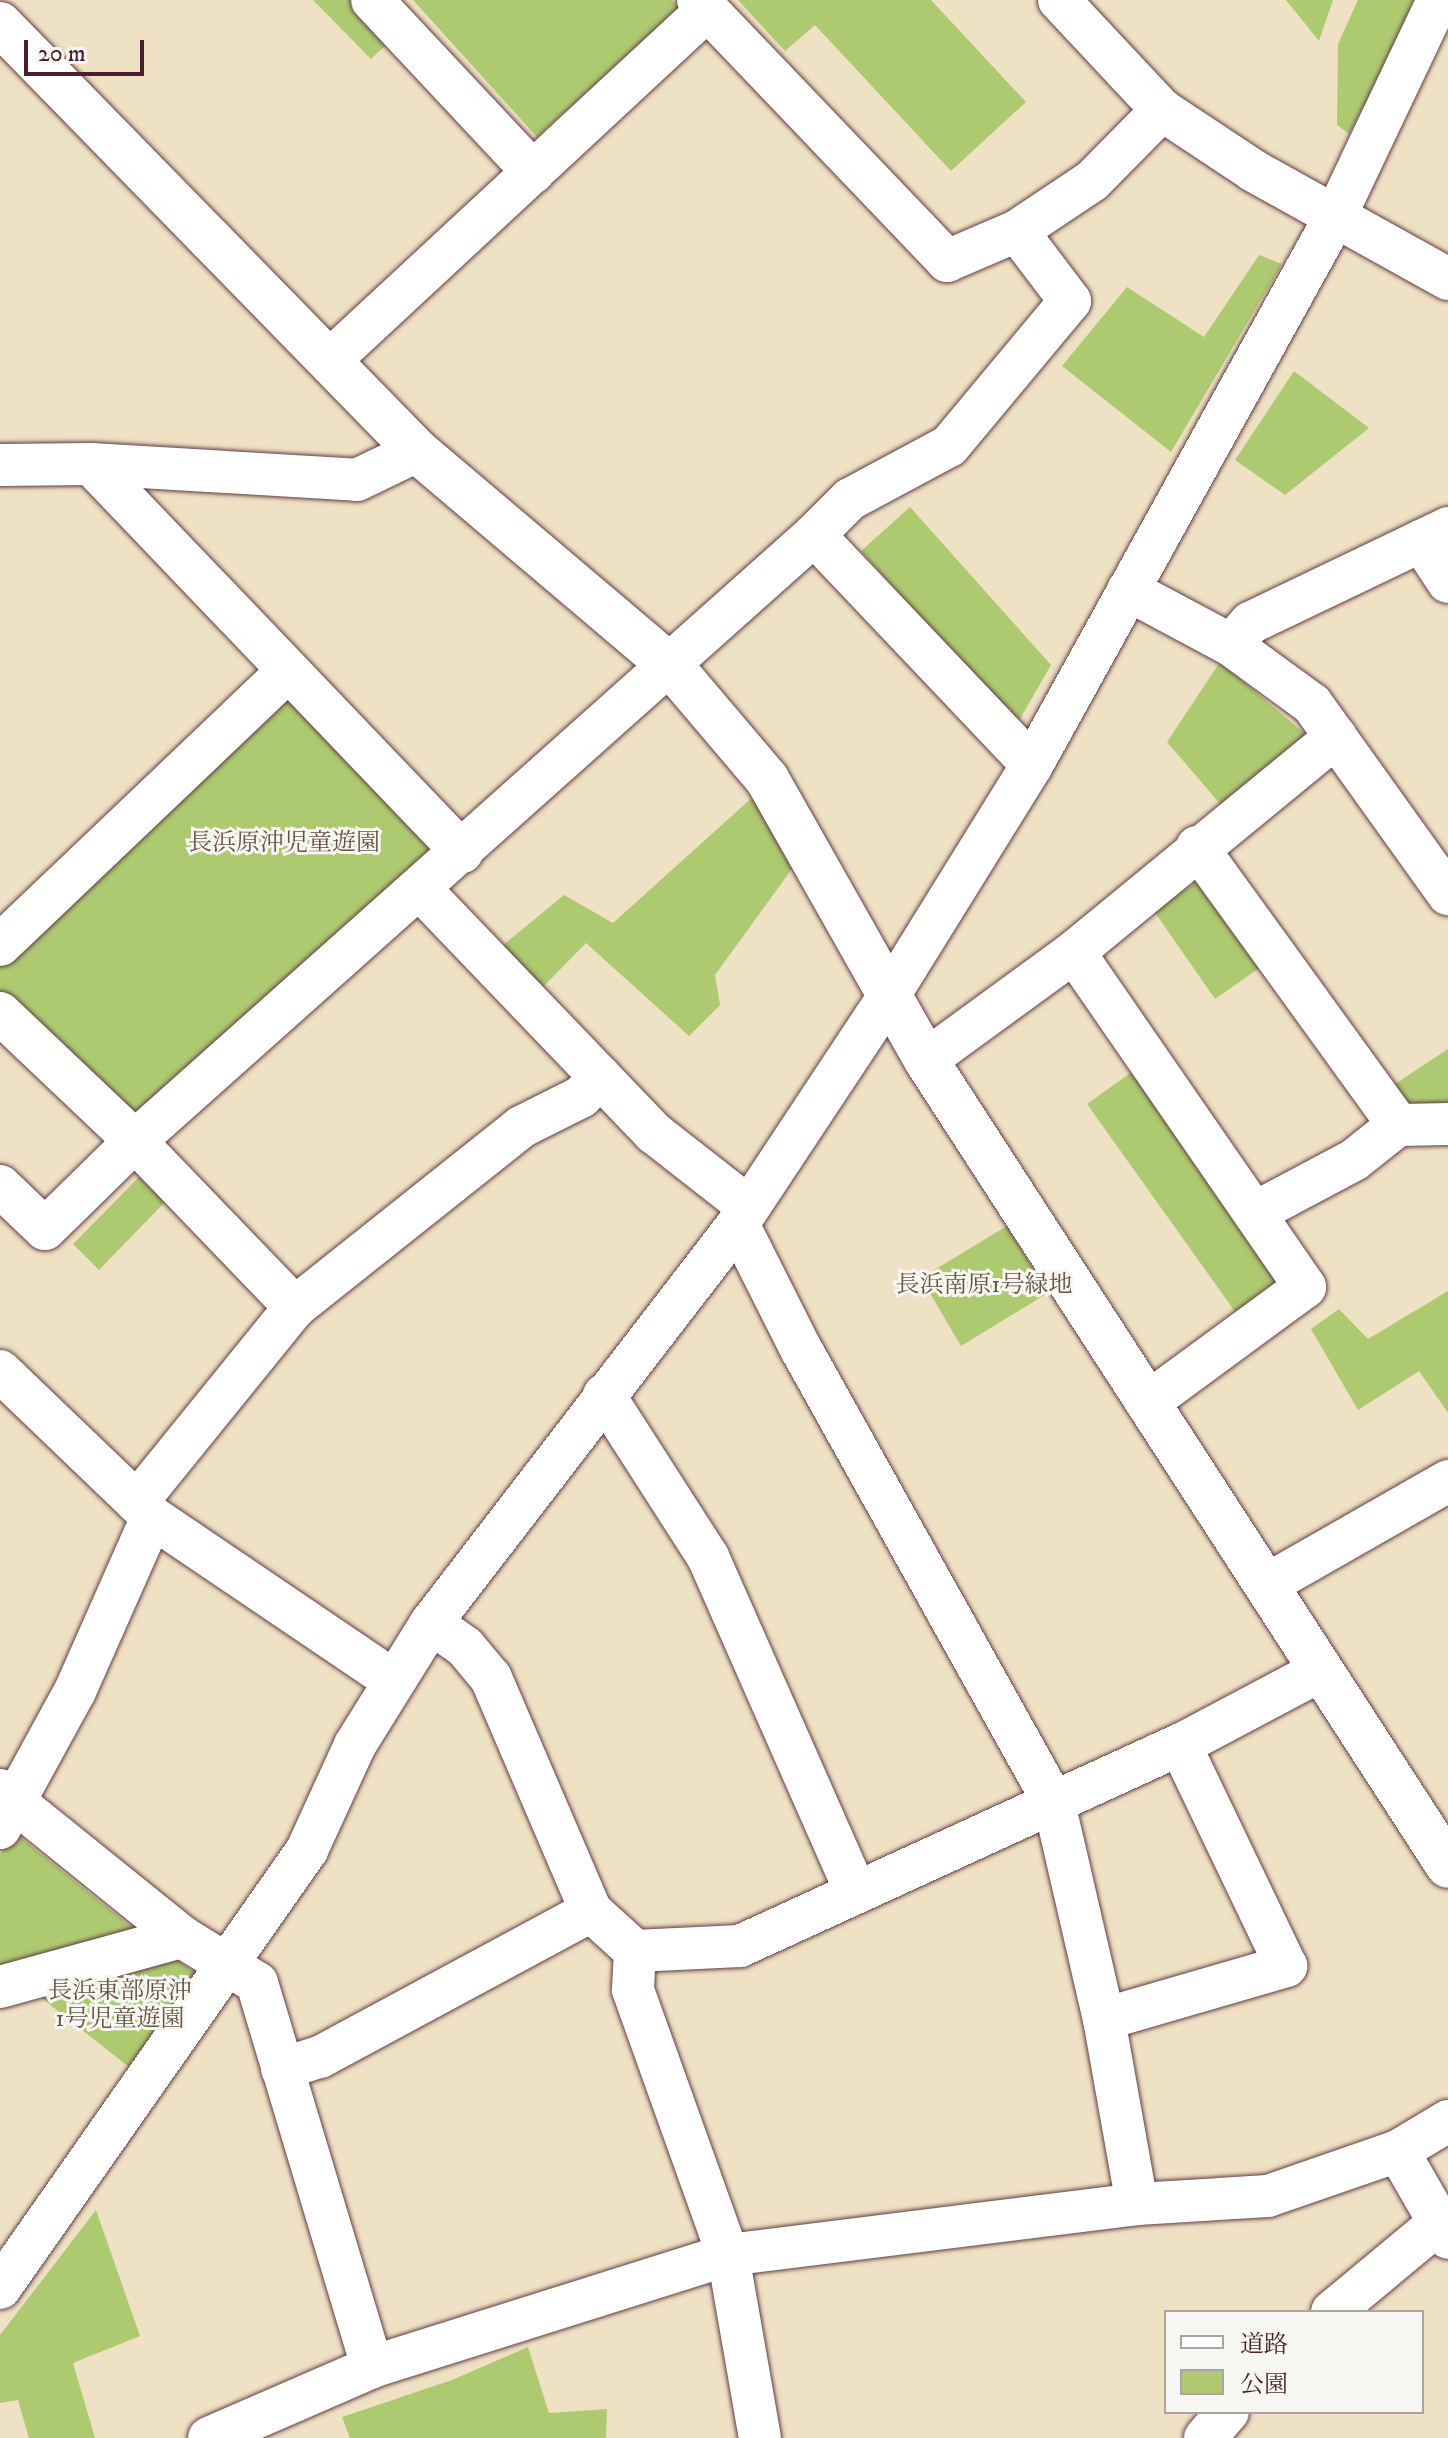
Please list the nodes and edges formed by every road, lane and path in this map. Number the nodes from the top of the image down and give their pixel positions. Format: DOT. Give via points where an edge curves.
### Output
graph roads {
  1 [pos="372,0"];
  2 [pos="1059,0"];
  3 [pos="703,5"];
  4 [pos="1439,11"];
  5 [pos="0,24"];
  6 [pos="1162,110"];
  7 [pos="533,172"];
  8 [pos="1335,217"];
  9 [pos="1017,231"];
  10 [pos="1448,279"];
  11 [pos="329,361"];
  12 [pos="417,451"];
  13 [pos="91,464"];
  14 [pos="0,465"];
  15 [pos="1434,534"];
  16 [pos="814,535"];
  17 [pos="1448,582"];
  18 [pos="1128,590"];
  19 [pos="1231,645"];
  20 [pos="672,667"];
  21 [pos="288,671"];
  22 [pos="1336,737"];
  23 [pos="1032,765"];
  24 [pos="1197,847"];
  25 [pos="462,852"];
  26 [pos="1443,878"];
  27 [pos="420,889"];
  28 [pos="0,945"];
  29 [pos="1074,952"];
  30 [pos="890,994"];
  31 [pos="0,1013"];
  32 [pos="926,1060"];
  33 [pos="600,1077"];
  34 [pos="1448,1124"];
  35 [pos="1398,1125"];
  36 [pos="135,1141"];
  37 [pos="0,1186"];
  38 [pos="1256,1212"];
  39 [pos="742,1215"];
  40 [pos="295,1307"];
  41 [pos="0,1371"];
  42 [pos="604,1395"];
  43 [pos="1147,1403"];
  44 [pos="1448,1481"];
  45 [pos="145,1510"];
  46 [pos="1266,1585"];
  47 [pos="431,1623"];
  48 [pos="1318,1672"];
  49 [pos="393,1680"];
  50 [pos="1180,1745"];
  51 [pos="1054,1803"];
  52 [pos="5,1807"];
  53 [pos="1448,1866"];
  54 [pos="856,1893"];
  55 [pos="591,1911"];
  56 [pos="182,1937"];
  57 [pos="635,1951"];
  58 [pos="229,1962"];
  59 [pos="0,1987"];
  60 [pos="1104,2019"];
  61 [pos="282,2069"];
  62 [pos="1448,2121"];
  63 [pos="1398,2151"];
  64 [pos="1137,2204"];
  65 [pos="1444,2230"];
  66 [pos="728,2255"];
  67 [pos="0,2288"];
  68 [pos="1335,2310"];
  69 [pos="372,2367"];
  70 [pos="1226,2414"];
  71 [pos="218,2436"];
  72 [pos="760,2438"];
  73 [pos="1205,2438"];
  1 -- 7 [label="street"];
  2 -- 6 [label="street"];
  3 -- 7 [label="street"];
  3 -- 9 [label="street" via="947,261"];
  4 -- 8 [label="street"];
  5 -- 11 [label="street"];
  6 -- 8 [label="street"];
  6 -- 9 [label="street" via="1092,181"];
  7 -- 11 [label="street"];
  8 -- 10 [label="street"];
  8 -- 18 [label="street"];
  9 -- 16 [label="street" via="1070,301 949,446 850,499"];
  11 -- 12 [label="street"];
  12 -- 13 [label="street" via="357,480"];
  12 -- 20 [label="street"];
  13 -- 14 [label="street"];
  13 -- 21 [label="street"];
  15 -- 17 [label="street"];
  15 -- 19 [label="street" via="1250,623"];
  16 -- 20 [label="street"];
  16 -- 23 [label="street"];
  18 -- 19 [label="street"];
  18 -- 23 [label="street"];
  19 -- 22 [label="street" via="1312,704"];
  20 -- 25 [label="street"];
  20 -- 30 [label="street" via="767,779"];
  21 -- 25 [label="street"];
  21 -- 28 [label="street"];
  22 -- 24 [label="street"];
  22 -- 26 [label="street"];
  23 -- 30 [label="street"];
  24 -- 29 [label="street"];
  24 -- 35 [label="street"];
  25 -- 27 [label="street"];
  27 -- 33 [label="street"];
  27 -- 36 [label="street"];
  29 -- 32 [label="street"];
  29 -- 38 [label="street"];
  30 -- 32 [label="street"];
  30 -- 39 [label="street"];
  31 -- 36 [label="street"];
  32 -- 43 [label="street"];
  33 -- 39 [label="street"];
  33 -- 40 [label="street" via="581,1097 521,1127"];
  34 -- 35 [label="street"];
  35 -- 38 [label="street" via="1354,1160"];
  36 -- 37 [label="street" via="45,1229"];
  36 -- 40 [label="street"];
  38 -- 43 [label="street" via="1305,1287"];
  39 -- 42 [label="street"];
  39 -- 51 [label="street" via="801,1349"];
  40 -- 45 [label="street"];
  41 -- 45 [label="street"];
  42 -- 47 [label="street"];
  42 -- 54 [label="street" via="708,1557"];
  43 -- 46 [label="street"];
  44 -- 46 [label="street"];
  45 -- 49 [label="street"];
  45 -- 52 [label="street" via="75,1691"];
  46 -- 48 [label="street"];
  47 -- 49 [label="street"];
  47 -- 55 [label="street" via="465,1647 491,1678"];
  48 -- 50 [label="street"];
  48 -- 53 [label="street"];
  49 -- 58 [label="street" via="355,1745 307,1850"];
  50 -- 51 [label="street"];
  50 -- 60 [label="street" via="1286,1966"];
  51 -- 54 [label="street"];
  51 -- 60 [label="street"];
  52 -- 56 [label="street"];
  54 -- 57 [label="street" via="740,1946"];
  55 -- 57 [label="street"];
  55 -- 61 [label="street" via="320,2057"];
  56 -- 58 [label="street"];
  56 -- 59 [label="street"];
  57 -- 66 [label="street" via="633,1990"];
  58 -- 61 [label="street" via="257,1983"];
  58 -- 67 [label="street"];
  60 -- 64 [label="street"];
  61 -- 69 [label="street"];
  62 -- 63 [label="street"];
  63 -- 64 [label="street" via="1268,2196"];
  63 -- 65 [label="street"];
  64 -- 66 [label="street"];
  65 -- 68 [label="street"];
  66 -- 69 [label="street"];
  66 -- 72 [label="street"];
  69 -- 71 [label="street"];
  70 -- 73 [label="street"];
}
